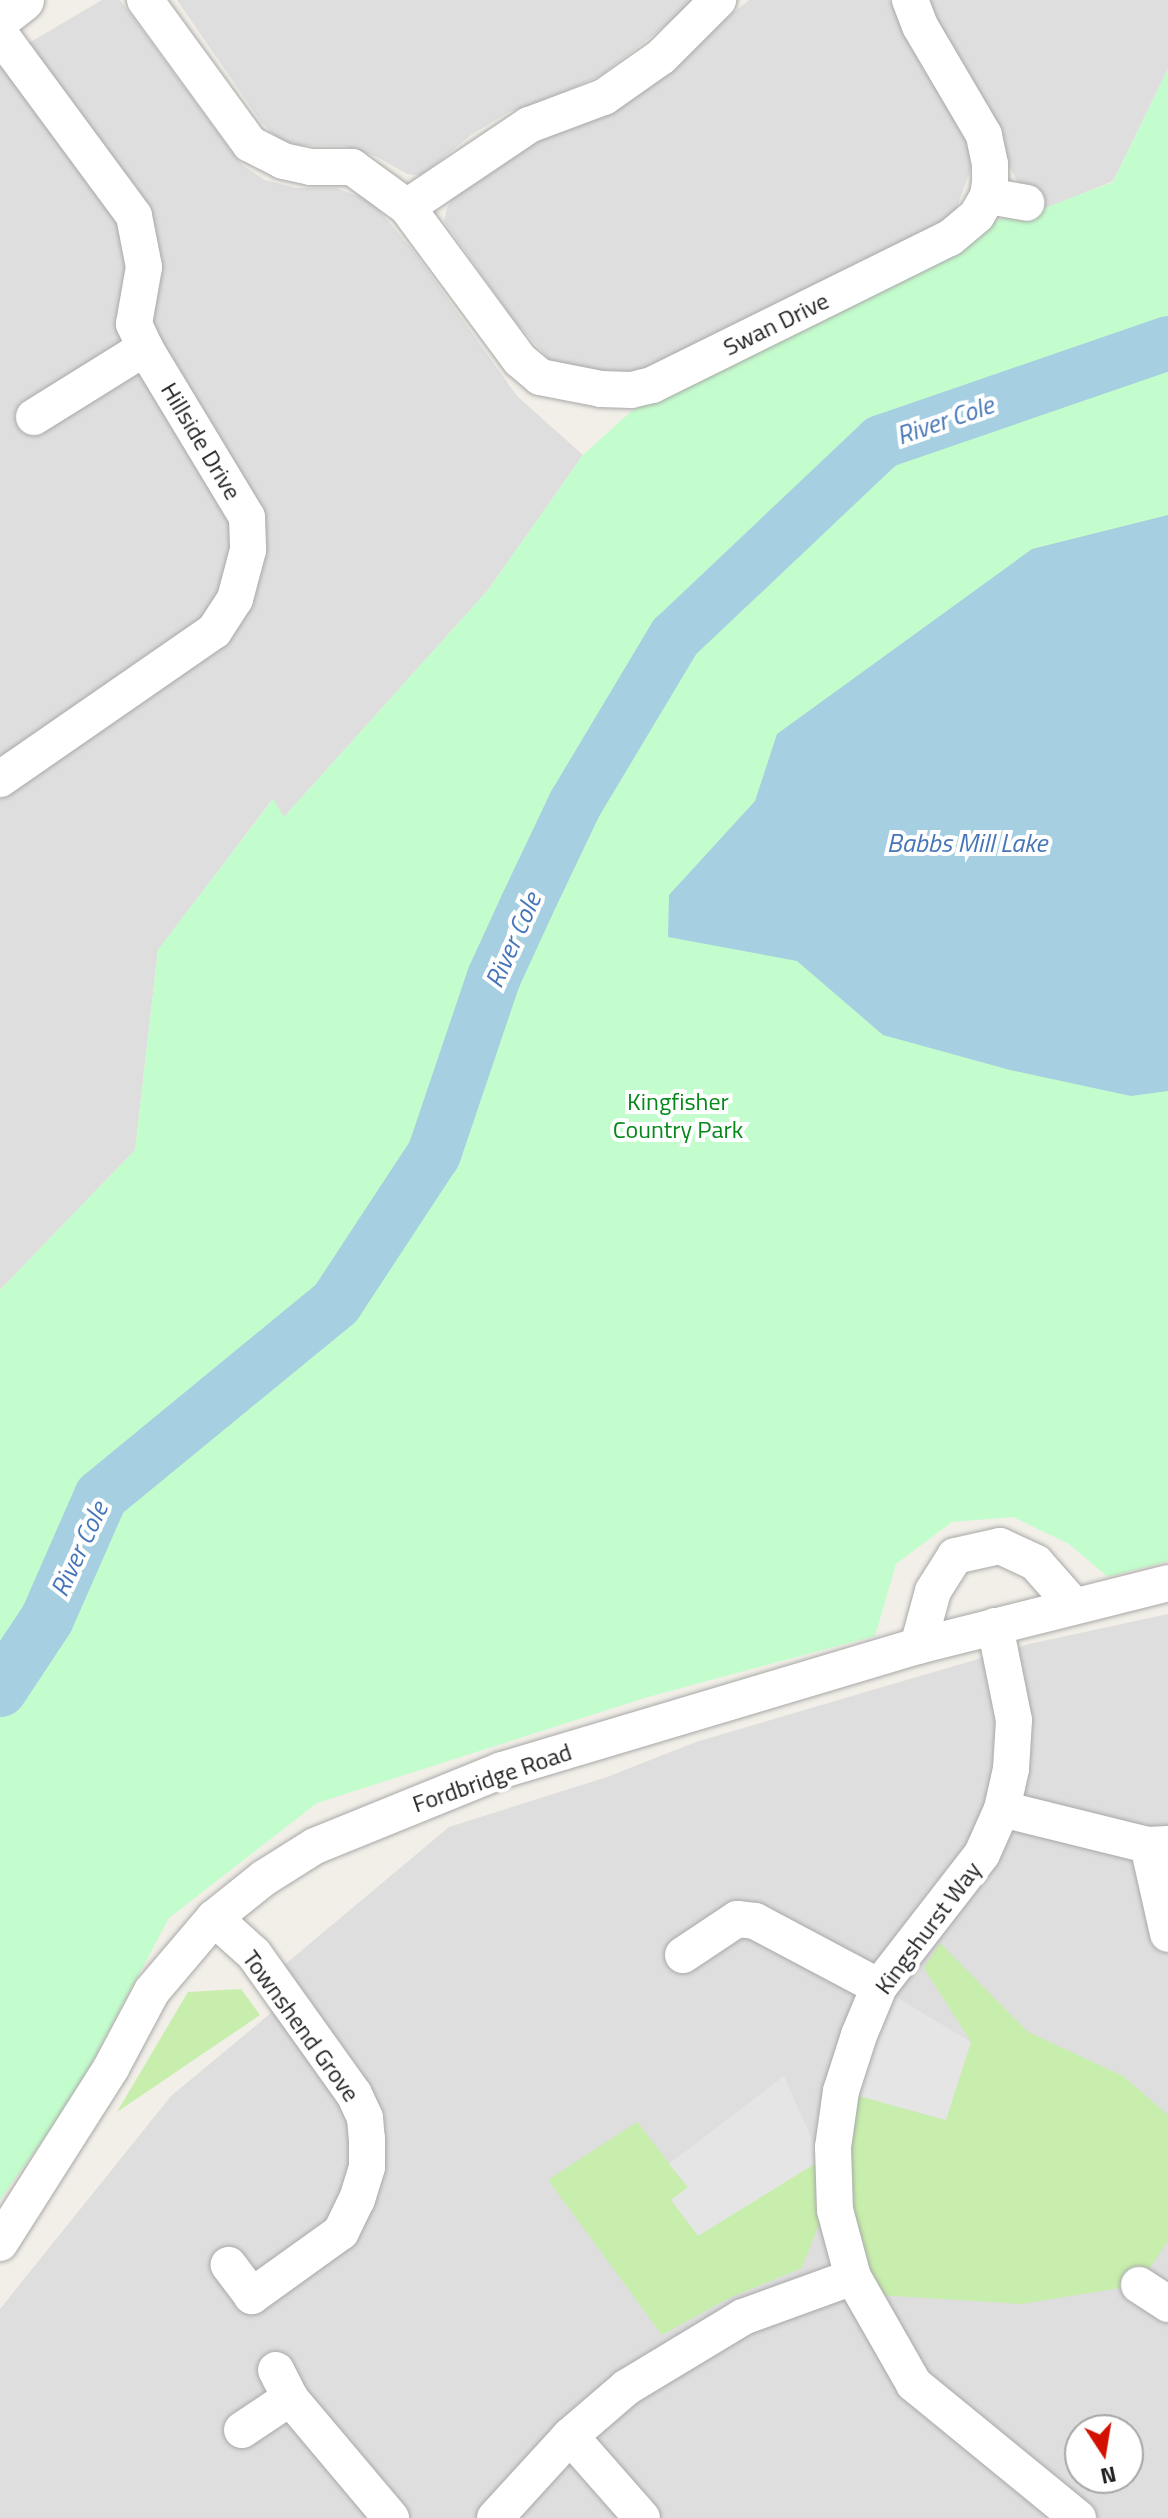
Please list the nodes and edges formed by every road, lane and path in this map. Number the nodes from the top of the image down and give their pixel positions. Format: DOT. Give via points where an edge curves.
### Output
graph roads {
  1 [pos="22,0"];
  2 [pos="145,0"];
  3 [pos="718,0"];
  4 [pos="910,0"];
  5 [pos="0,17"];
  6 [pos="0,34"];
  7 [pos="988,196"];
  8 [pos="1026,203"];
  9 [pos="407,207"];
  10 [pos="145,348"];
  11 [pos="34,417"];
  12 [pos="0,779"];
  13 [pos="1168,1583"];
  14 [pos="1073,1605"];
  15 [pos="995,1626"];
  16 [pos="918,1646"];
  17 [pos="1002,1809"];
  18 [pos="1158,1845"];
  19 [pos="214,1918"];
  20 [pos="1168,1934"];
  21 [pos="683,1955"];
  22 [pos="879,1987"];
  23 [pos="0,2243"];
  24 [pos="229,2265"];
  25 [pos="853,2277"];
  26 [pos="242,2430"];
  27 [pos="570,2436"];
  28 [pos="391,2518"];
  29 [pos="495,2518"];
  30 [pos="642,2518"];
  31 [pos="1078,2518"];
  1 -- 5 [label="street"];
  2 -- 9 [label="street, Swan Drive" via="250,144 283,161 352,167"];
  3 -- 9 [label="street" via="661,57 604,97 529,125"];
  4 -- 7 [label="street" via="984,135 990,164"];
  6 -- 10 [label="street, Hillside Drive" via="134,216 144,267 134,324"];
  7 -- 8 [label="street"];
  7 -- 9 [label="street, Swan Drive" via="971,221 950,238 652,385 631,390 540,377 520,360"];
  10 -- 11 [label="street"];
  10 -- 12 [label="street, Hillside Drive" via="247,517 248,550 235,599 214,631"];
  13 -- 14 [label="street, Fordbridge Road"];
  14 -- 15 [label="street, Fordbridge Road"];
  14 -- 16 [label="street" via="1036,1563 1000,1546 955,1556 933,1591"];
  15 -- 16 [label="street, Fordbridge Road"];
  15 -- 17 [label="street, Kingshurst Way" via="1014,1720"];
  16 -- 19 [label="street, Fordbridge Road" via="502,1770 345,1831 264,1878"];
  17 -- 18 [label="street"];
  17 -- 22 [label="street, Kingshurst Way" via="982,1854"];
  18 -- 20 [label="street"];
  19 -- 23 [label="street, Fordbridge Road" via="152,1991 111,2068"];
  19 -- 24 [label="street, Townshend Grove" via="254,1954 354,2094 367,2139 367,2167 341,2232 252,2296"];
  21 -- 22 [label="street" via="737,1919 755,1921"];
  22 -- 25 [label="street, Kingshurst Way" via="841,2091 833,2147 835,2210"];
  25 -- 27 [label="street" via="743,2317 627,2387"];
  25 -- 31 [label="street, Kingshurst Way" via="914,2384"];
  26 -- 28 [label="street" via="283,2384"];
  27 -- 29 [label="street"];
  27 -- 30 [label="street"];
}
